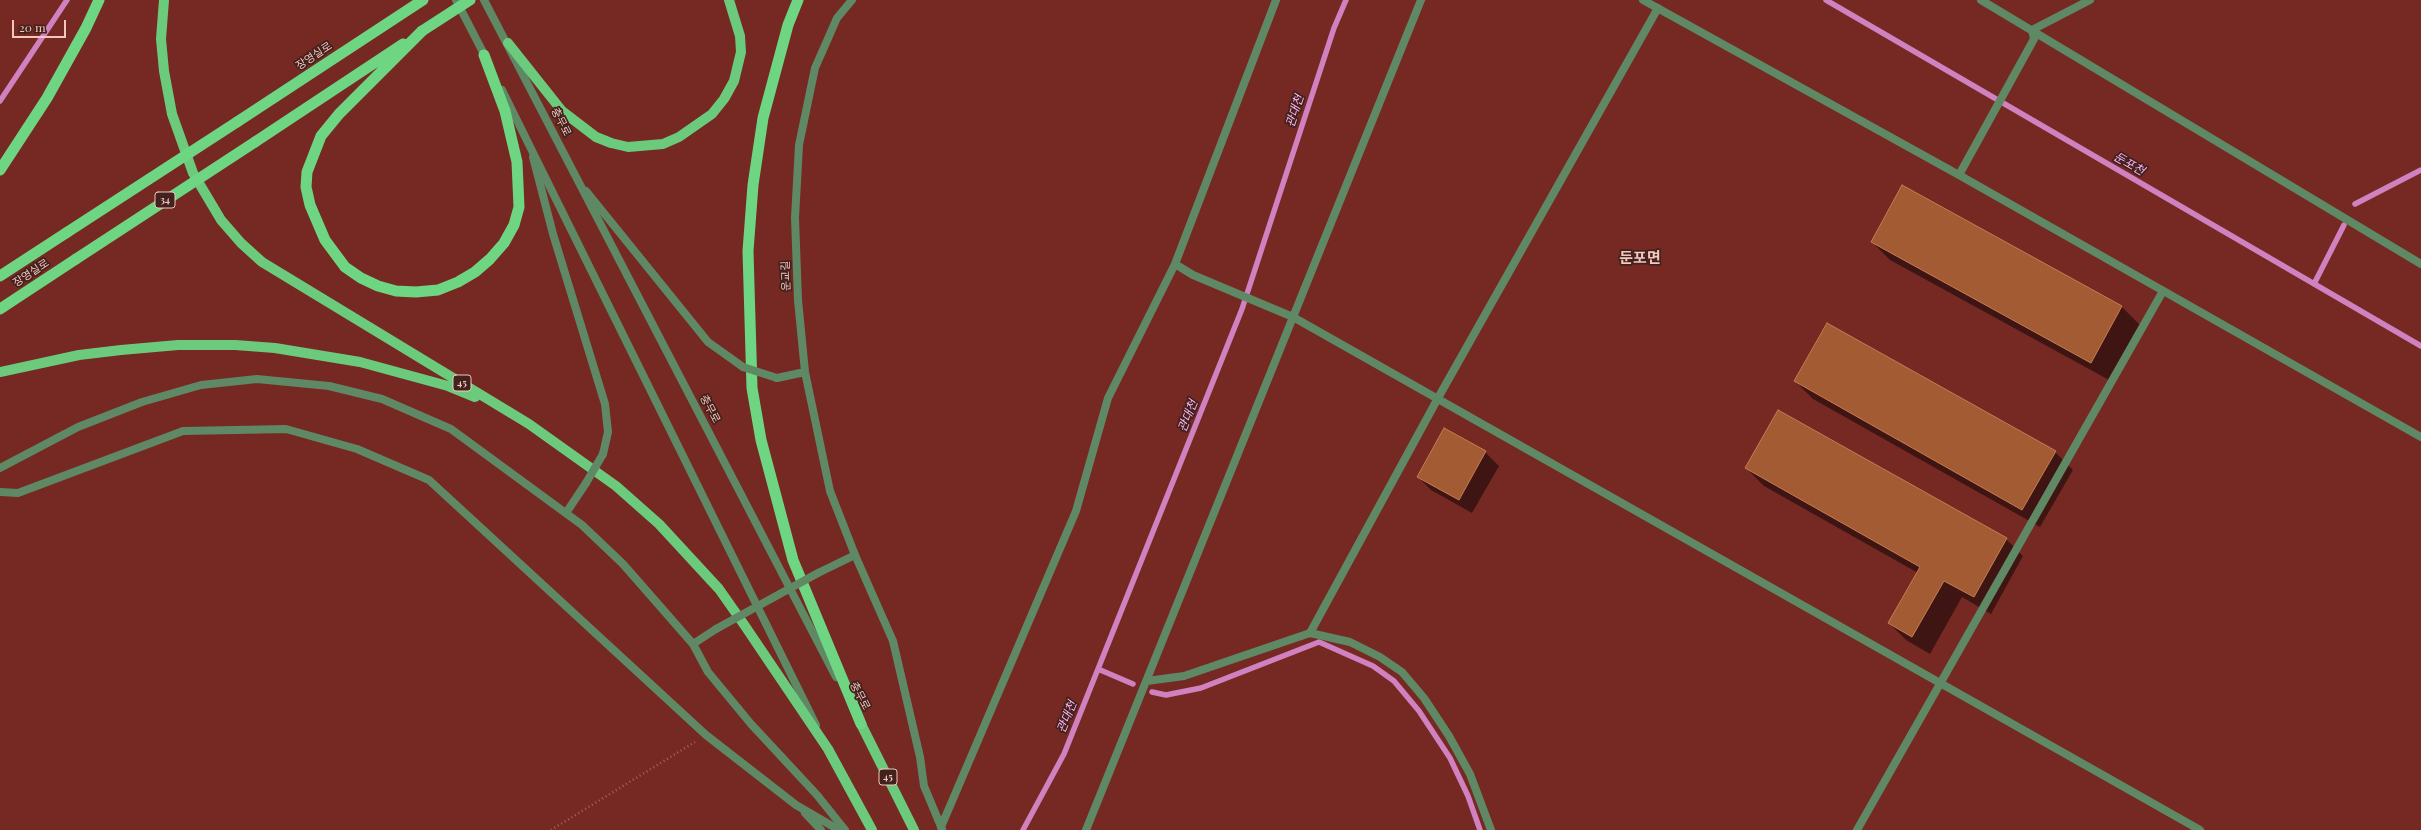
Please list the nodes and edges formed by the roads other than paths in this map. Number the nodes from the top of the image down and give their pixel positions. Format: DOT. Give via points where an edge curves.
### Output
graph roads {
  1 [pos="99,0"];
  2 [pos="164,0"];
  3 [pos="424,0"];
  4 [pos="456,0"];
  5 [pos="470,0"];
  6 [pos="484,0"];
  7 [pos="729,0"];
  8 [pos="798,0"];
  9 [pos="852,0"];
  10 [pos="1276,0"];
  11 [pos="1421,0"];
  12 [pos="1643,0"];
  13 [pos="1980,0"];
  14 [pos="2090,0"];
  15 [pos="1658,8"];
  16 [pos="2032,30"];
  17 [pos="422,31"];
  18 [pos="508,43"];
  19 [pos="484,55"];
  20 [pos="531,148"];
  21 [pos="0,170"];
  22 [pos="1959,175"];
  23 [pos="579,183"];
  24 [pos="1175,264"];
  25 [pos="2421,264"];
  26 [pos="0,276"];
  27 [pos="2163,291"];
  28 [pos="0,309"];
  29 [pos="1293,317"];
  30 [pos="0,372"];
  31 [pos="805,372"];
  32 [pos="1438,398"];
  33 [pos="529,424"];
  34 [pos="2421,437"];
  35 [pos="0,468"];
  36 [pos="0,492"];
  37 [pos="566,513"];
  38 [pos="855,555"];
  39 [pos="1310,633"];
  40 [pos="694,644"];
  41 [pos="1148,681"];
  42 [pos="1942,682"];
  43 [pos="861,724"];
  44 [pos="828,749"];
  45 [pos="796,805"];
  46 [pos="942,828"];
  47 [pos="821,830"];
  48 [pos="839,830"];
  49 [pos="845,830"];
  50 [pos="872,830"];
  51 [pos="914,830"];
  52 [pos="1086,830"];
  53 [pos="1491,830"];
  54 [pos="1857,830"];
  55 [pos="2200,830"];
  1 -- 21 [label="highway" via="47,98"];
  2 -- 33 [label="main road, 45" via="161,39 172,114 193,173 231,232 262,262"];
  3 -- 26 [label="highway, 장영실로 / 34, bridge"];
  4 -- 19 [label="street"];
  5 -- 17 [label="highway, 34, bridge"];
  6 -- 18 [label="street, 충무로"];
  7 -- 18 [label="main road" via="740,36 739,66 734,81 712,114 679,137 663,144 628,147 611,144 596,137 562,111"];
  8 -- 43 [label="highway, 45" via="788,25 763,118 753,185 748,251 752,388 761,440 793,560"];
  9 -- 31 [label="street, 운교길" via="837,18 815,68 800,145 795,218 798,300"];
  10 -- 24 [label="street"];
  11 -- 29 [label="street"];
  12 -- 15 [label="street"];
  13 -- 16 [label="street"];
  14 -- 16 [label="street"];
  15 -- 22 [label="street"];
  15 -- 32 [label="street"];
  16 -- 22 [label="street" via="2034,39"];
  16 -- 25 [label="street"];
  17 -- 19 [label="highway" via="339,114 321,136 307,172 306,186 310,205 325,240 345,267 378,286 396,291 416,292 438,290 458,282 490,259 504,243 514,225 519,207 517,162 505,111"];
  17 -- 28 [label="highway, 장영실로 / 34, bridge"];
  18 -- 23 [label="street, 충무로"];
  19 -- 20 [label="street"];
  20 -- 37 [label="street, bridge" via="553,234 605,404 608,432 603,454"];
  20 -- 44 [label="street"];
  22 -- 27 [label="street"];
  23 -- 31 [label="street, bridge" via="708,342 743,368 777,378"];
  23 -- 43 [label="street, 충무로"];
  24 -- 29 [label="street"];
  24 -- 46 [label="street" via="1108,398 1076,511"];
  27 -- 34 [label="street"];
  27 -- 42 [label="street"];
  29 -- 32 [label="street"];
  29 -- 41 [label="street"];
  30 -- 33 [label="main road" via="78,355 178,345 275,348 403,372 448,386"];
  31 -- 38 [label="street, 운교길" via="830,490"];
  32 -- 39 [label="street"];
  32 -- 42 [label="street"];
  33 -- 44 [label="main road, 45" via="616,486 692,558 719,589"];
  35 -- 37 [label="street" via="78,427 142,402 200,385 258,379 329,386 382,400 451,430"];
  36 -- 45 [label="street" via="18,493 183,432 286,428 358,449 429,480 706,735"];
  37 -- 40 [label="street" via="623,564"];
  38 -- 40 [label="street, bridge" via="716,629"];
  38 -- 46 [label="street, 운교길" via="893,641 920,757 924,786"];
  39 -- 41 [label="street" via="1184,676"];
  39 -- 53 [label="street" via="1350,642 1402,672 1424,698 1449,736 1470,774"];
  40 -- 49 [label="street" via="708,672"];
  41 -- 52 [label="street"];
  42 -- 54 [label="street"];
  42 -- 55 [label="street"];
  43 -- 51 [label="main road, 충무로 / 45"];
  44 -- 50 [label="main road, 45"];
  45 -- 47 [label="street"];
  45 -- 48 [label="street"];
}
